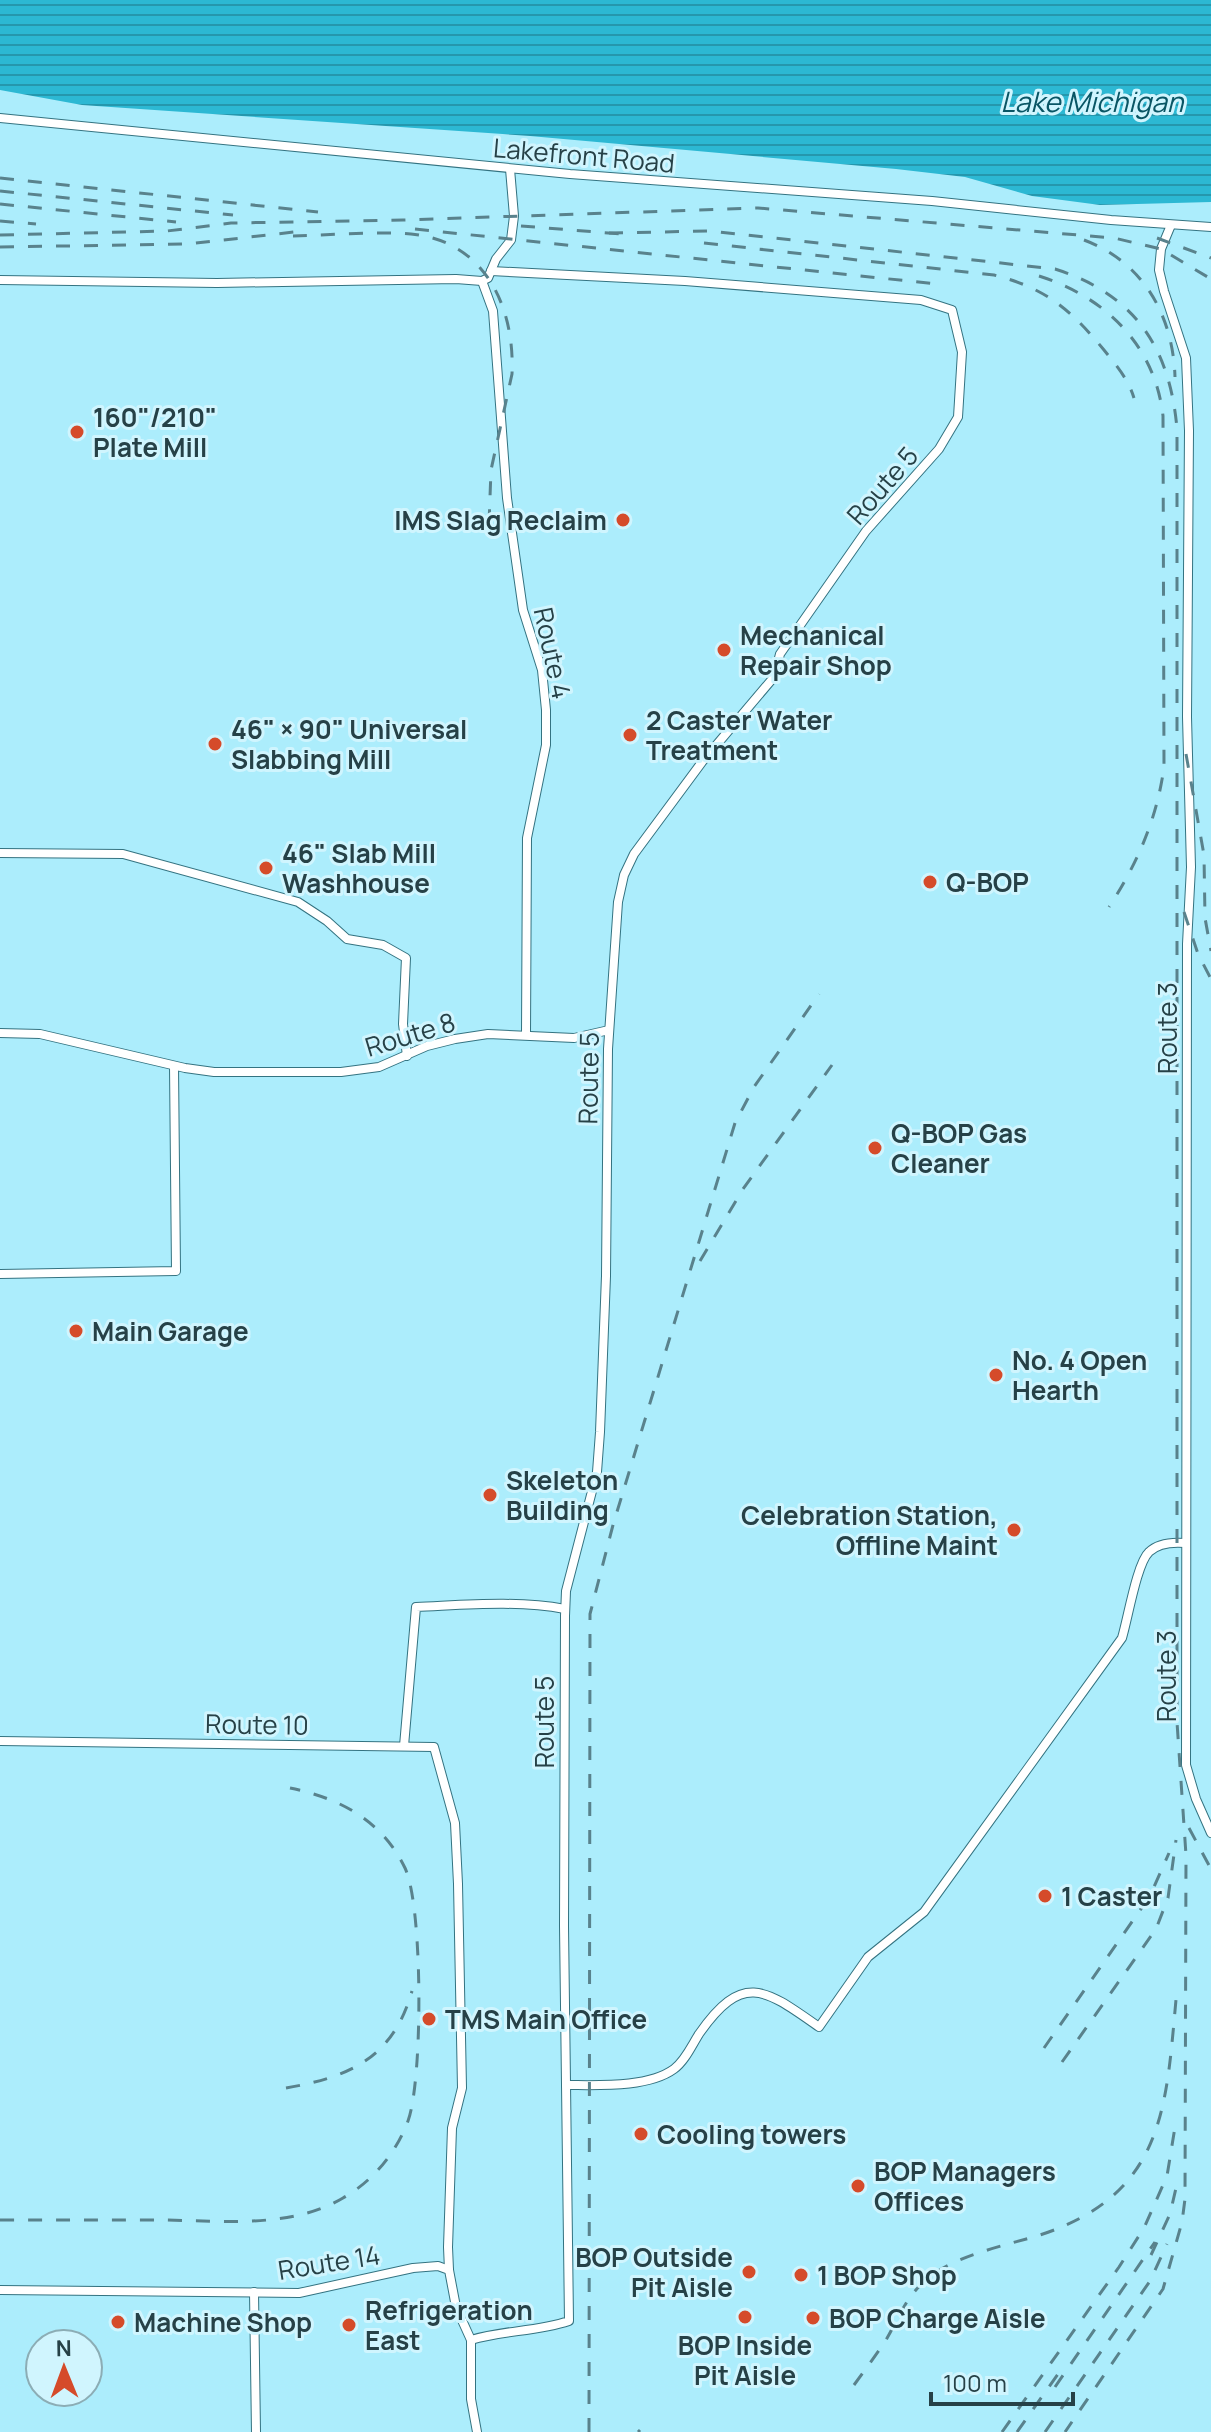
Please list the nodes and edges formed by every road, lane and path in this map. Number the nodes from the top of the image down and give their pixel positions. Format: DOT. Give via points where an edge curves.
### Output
graph roads {
  1 [pos="0,118"];
  2 [pos="510,169"];
  3 [pos="1168,225"];
  4 [pos="1211,227"];
  5 [pos="491,271"];
  6 [pos="0,280"];
  7 [pos="482,281"];
  8 [pos="0,853"];
  9 [pos="609,1030"];
  10 [pos="0,1033"];
  11 [pos="526,1034"];
  12 [pos="407,1056"];
  13 [pos="174,1066"];
  14 [pos="0,1274"];
  15 [pos="1186,1543"];
  16 [pos="565,1609"];
  17 [pos="0,1741"];
  18 [pos="404,1746"];
  19 [pos="1211,1833"];
  20 [pos="566,2085"];
  21 [pos="449,2270"];
  22 [pos="0,2290"];
  23 [pos="254,2292"];
  24 [pos="471,2340"];
  25 [pos="256,2432"];
  26 [pos="477,2432"];
  1 -- 2 [label="street, Lakefront Road"];
  2 -- 3 [label="street, Lakefront Road"];
  2 -- 5 [label="street" via="511,240"];
  3 -- 4 [label="street, Lakefront Road"];
  3 -- 15 [label="street, Route 3" via="1159,270 1186,358 1189,431"];
  5 -- 7 [label="street"];
  5 -- 9 [label="street, Route 5" via="921,300 952,310 962,352 958,417 939,449 866,531 780,654 774,677 634,854 618,902"];
  6 -- 7 [label="street"];
  7 -- 11 [label="street, Route 4" via="493,311 507,498 523,610 542,670 546,710 546,745 527,838"];
  8 -- 12 [label="street" via="123,854 298,902 347,939 383,945 406,958"];
  9 -- 11 [label="street, Route 8" via="574,1038"];
  9 -- 16 [label="street, Route 5" via="597,1472"];
  10 -- 13 [label="street, Route 8" via="40,1034"];
  11 -- 12 [label="street, Route 8" via="455,1039"];
  12 -- 13 [label="street, Route 8" via="379,1067 341,1072 214,1072"];
  13 -- 14 [label="street" via="176,1271"];
  15 -- 19 [label="street, Route 3" via="1186,1765"];
  15 -- 20 [label="street" via="1159,1545 1147,1553 1122,1638 924,1912 868,1957 819,2027 776,1999 756,1992 741,1994 729,1998 675,2069 637,2083"];
  16 -- 18 [label="street" via="495,1604 416,1607"];
  16 -- 20 [label="street, Route 5"];
  17 -- 18 [label="street, Route 10"];
  18 -- 21 [label="street, Route 10" via="434,1747 455,1823 462,2088 452,2128"];
  20 -- 24 [label="street, Route 5" via="569,2321"];
  21 -- 23 [label="street, Route 14" via="413,2268 299,2293"];
  21 -- 24 [label="street" via="456,2307"];
  22 -- 23 [label="street, Route 14"];
  23 -- 25 [label="street"];
  24 -- 26 [label="street"];
}
